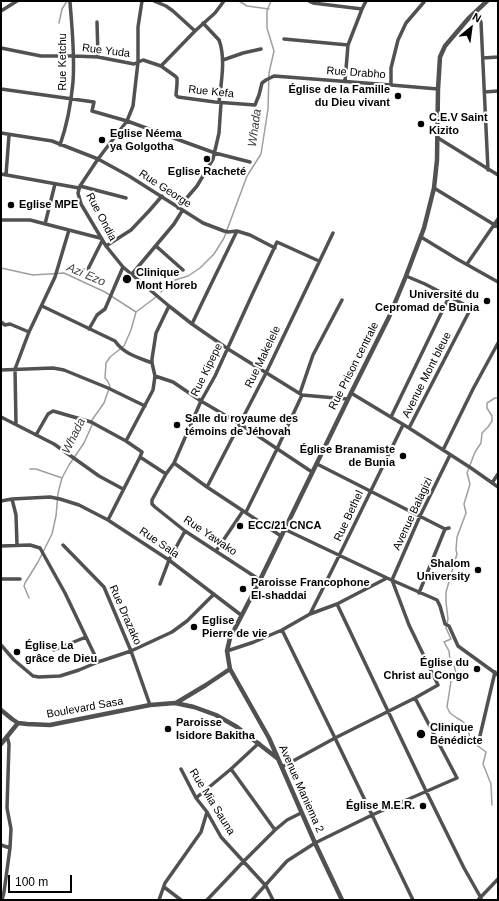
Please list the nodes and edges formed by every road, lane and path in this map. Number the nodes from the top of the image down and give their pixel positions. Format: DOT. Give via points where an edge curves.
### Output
graph roads {
  1 [pos="18,1"];
  2 [pos="142,1"];
  3 [pos="154,1"];
  4 [pos="224,1"];
  5 [pos="309,1"];
  6 [pos="366,1"];
  7 [pos="424,1"];
  8 [pos="487,1"];
  9 [pos="70,2"];
  10 [pos="322,3"];
  11 [pos="362,9"];
  12 [pos="1,11"];
  13 [pos="475,12"];
  14 [pos="98,22"];
  15 [pos="203,23"];
  16 [pos="195,31"];
  17 [pos="284,39"];
  18 [pos="348,45"];
  19 [pos="1,48"];
  20 [pos="261,50"];
  21 [pos="74,56"];
  22 [pos="98,57"];
  23 [pos="498,57"];
  24 [pos="483,58"];
  25 [pos="223,60"];
  26 [pos="138,62"];
  27 [pos="161,66"];
  28 [pos="266,80"];
  29 [pos="346,82"];
  30 [pos="391,85"];
  31 [pos="1,89"];
  32 [pos="438,89"];
  33 [pos="498,91"];
  34 [pos="484,92"];
  35 [pos="71,98"];
  36 [pos="220,103"];
  37 [pos="127,121"];
  38 [pos="1,134"];
  39 [pos="9,135"];
  40 [pos="438,138"];
  41 [pos="60,145"];
  42 [pos="215,153"];
  43 [pos="98,159"];
  44 [pos="250,162"];
  45 [pos="488,170"];
  46 [pos="3,175"];
  47 [pos="498,175"];
  48 [pos="55,184"];
  49 [pos="80,187"];
  50 [pos="434,188"];
  51 [pos="162,196"];
  52 [pos="126,198"];
  53 [pos="178,208"];
  54 [pos="182,211"];
  55 [pos="498,219"];
  56 [pos="1,220"];
  57 [pos="45,224"];
  58 [pos="494,225"];
  59 [pos="498,227"];
  60 [pos="69,230"];
  61 [pos="237,231"];
  62 [pos="333,233"];
  63 [pos="421,237"];
  64 [pos="101,239"];
  65 [pos="106,246"];
  66 [pos="156,246"];
  67 [pos="275,248"];
  68 [pos="319,261"];
  69 [pos="467,264"];
  70 [pos="124,267"];
  71 [pos="88,268"];
  72 [pos="182,270"];
  73 [pos="132,274"];
  74 [pos="406,276"];
  75 [pos="498,282"];
  76 [pos="449,297"];
  77 [pos="342,300"];
  78 [pos="42,306"];
  79 [pos="169,306"];
  80 [pos="1,322"];
  81 [pos="192,324"];
  82 [pos="89,329"];
  83 [pos="30,332"];
  84 [pos="498,343"];
  85 [pos="228,349"];
  86 [pos="152,363"];
  87 [pos="15,369"];
  88 [pos="1,370"];
  89 [pos="266,373"];
  90 [pos="155,376"];
  91 [pos="351,393"];
  92 [pos="301,394"];
  93 [pos="347,399"];
  94 [pos="202,401"];
  95 [pos="145,406"];
  96 [pos="1,417"];
  97 [pos="391,417"];
  98 [pos="16,424"];
  99 [pos="240,424"];
  100 [pos="403,425"];
  101 [pos="410,428"];
  102 [pos="36,435"];
  103 [pos="126,441"];
  104 [pos="277,449"];
  105 [pos="443,450"];
  106 [pos="450,455"];
  107 [pos="140,457"];
  108 [pos="174,463"];
  109 [pos="317,464"];
  110 [pos="312,472"];
  111 [pos="166,474"];
  112 [pos="498,474"];
  113 [pos="492,484"];
  114 [pos="207,487"];
  115 [pos="498,487"];
  116 [pos="123,489"];
  117 [pos="370,491"];
  118 [pos="12,499"];
  119 [pos="1,501"];
  120 [pos="152,504"];
  121 [pos="244,512"];
  122 [pos="420,516"];
  123 [pos="108,520"];
  124 [pos="449,528"];
  125 [pos="284,529"];
  126 [pos="445,529"];
  127 [pos="185,531"];
  128 [pos="281,536"];
  129 [pos="17,545"];
  130 [pos="63,545"];
  131 [pos="1,546"];
  132 [pos="216,551"];
  133 [pos="340,556"];
  134 [pos="169,560"];
  135 [pos="387,578"];
  136 [pos="1,579"];
  137 [pos="20,579"];
  138 [pos="260,580"];
  139 [pos="392,580"];
  140 [pos="160,584"];
  141 [pos="419,593"];
  142 [pos="214,594"];
  143 [pos="337,604"];
  144 [pos="310,614"];
  145 [pos="241,615"];
  146 [pos="282,630"];
  147 [pos="86,637"];
  148 [pos="1,645"];
  149 [pos="54,650"];
  150 [pos="131,651"];
  151 [pos="227,651"];
  152 [pos="98,662"];
  153 [pos="230,668"];
  154 [pos="496,674"];
  155 [pos="415,698"];
  156 [pos="175,703"];
  157 [pos="150,705"];
  158 [pos="1,710"];
  159 [pos="388,712"];
  160 [pos="18,723"];
  161 [pos="7,736"];
  162 [pos="335,738"];
  163 [pos="479,740"];
  164 [pos="1,744"];
  165 [pos="259,744"];
  166 [pos="277,759"];
  167 [pos="282,767"];
  168 [pos="181,769"];
  169 [pos="231,769"];
  170 [pos="426,791"];
  171 [pos="196,798"];
  172 [pos="207,812"];
  173 [pos="301,813"];
  174 [pos="372,815"];
  175 [pos="275,830"];
  176 [pos="315,843"];
  177 [pos="1,845"];
  178 [pos="10,848"];
  179 [pos="244,861"];
  180 [pos="498,878"];
  181 [pos="266,886"];
  182 [pos="164,887"];
  183 [pos="480,899"];
  184 [pos="2,900"];
  185 [pos="159,900"];
  186 [pos="181,900"];
  187 [pos="207,900"];
  188 [pos="252,900"];
  189 [pos="273,900"];
  190 [pos="342,900"];
  191 [pos="413,900"];
  1 -- 12 [label="street"];
  2 -- 26 [label="street, Rue Ondia" via="138,26"];
  3 -- 16 [label="street" via="173,11"];
  4 -- 15 [label="street"];
  5 -- 10 [label="street"];
  6 -- 11 [label="street"];
  7 -- 30 [label="street" via="406,23 398,40 391,68"];
  8 -- 13 [label="street, Rue Prison centrale"];
  9 -- 21 [label="street, Rue Ketchu"];
  10 -- 11 [label="street"];
  11 -- 18 [label="street"];
  13 -- 24 [label="street" via="481,22"];
  13 -- 32 [label="street, Rue Prison centrale" via="446,46 440,57"];
  14 -- 22 [label="street"];
  15 -- 16 [label="street"];
  15 -- 25 [label="street" via="220,40"];
  16 -- 27 [label="street"];
  17 -- 18 [label="street"];
  18 -- 29 [label="street"];
  19 -- 21 [label="street, Rue Yuda" via="41,56"];
  20 -- 25 [label="street"];
  21 -- 22 [label="street, Rue Yuda"];
  21 -- 35 [label="street, Rue Ketchu"];
  22 -- 26 [label="street, Rue Yuda" via="134,64"];
  23 -- 24 [label="street"];
  24 -- 34 [label="street"];
  25 -- 36 [label="street"];
  26 -- 27 [label="street, Rue Kefa" via="143,60"];
  26 -- 37 [label="street, Rue Ondia" via="133,106"];
  27 -- 36 [label="street, Rue Kefa" via="177,78 178,98"];
  28 -- 29 [label="street, Rue Drabho" via="274,76"];
  28 -- 36 [label="street, Rue Kefa" via="262,84 255,105"];
  29 -- 30 [label="street, Rue Drabho"];
  30 -- 32 [label="street, Rue Drabho"];
  31 -- 35 [label="street"];
  32 -- 40 [label="street, Rue Prison centrale"];
  33 -- 34 [label="street"];
  34 -- 45 [label="street"];
  35 -- 37 [label="street" via="94,102 92,111"];
  35 -- 41 [label="street, Rue Ketchu"];
  36 -- 42 [label="street"];
  37 -- 42 [label="street"];
  37 -- 43 [label="street, Rue Ondia"];
  38 -- 39 [label="street, Rue George"];
  39 -- 41 [label="street, Rue George" via="52,141"];
  39 -- 46 [label="street"];
  40 -- 45 [label="street"];
  40 -- 50 [label="street, Rue Prison centrale"];
  41 -- 43 [label="street, Rue George"];
  42 -- 44 [label="street"];
  42 -- 53 [label="street" via="197,186"];
  43 -- 49 [label="street, Rue Ondia"];
  43 -- 51 [label="street, Rue George"];
  45 -- 47 [label="street"];
  46 -- 48 [label="street"];
  48 -- 49 [label="street"];
  48 -- 57 [label="street"];
  49 -- 52 [label="street"];
  49 -- 64 [label="street, Rue Ondia" via="78,193 81,204"];
  50 -- 58 [label="street"];
  50 -- 63 [label="street, Rue Prison centrale"];
  51 -- 53 [label="street, Rue George"];
  51 -- 65 [label="street" via="131,230"];
  53 -- 54 [label="street, Rue George"];
  54 -- 61 [label="street, Rue George" via="203,224 226,231"];
  54 -- 66 [label="street"];
  55 -- 58 [label="street"];
  56 -- 57 [label="street" via="30,220"];
  57 -- 60 [label="street"];
  58 -- 59 [label="street"];
  58 -- 69 [label="street"];
  60 -- 64 [label="street"];
  60 -- 78 [label="street" via="55,277"];
  61 -- 67 [label="street"];
  61 -- 81 [label="street"];
  62 -- 68 [label="street, Rue Makelele"];
  63 -- 69 [label="street"];
  63 -- 74 [label="street, Rue Prison centrale"];
  64 -- 65 [label="street, Rue Ondia"];
  64 -- 71 [label="street"];
  65 -- 70 [label="street, Rue Ondia"];
  66 -- 72 [label="street"];
  66 -- 73 [label="street"];
  67 -- 68 [label="street, Rue Kipepe" via="277,242"];
  67 -- 85 [label="street, Rue Kipepe"];
  68 -- 89 [label="street, Rue Makelele"];
  69 -- 75 [label="street"];
  70 -- 73 [label="street, Rue Ondia"];
  70 -- 82 [label="street" via="105,309 97,315"];
  73 -- 79 [label="street, Rue Ondia"];
  74 -- 76 [label="street"];
  74 -- 91 [label="street, Rue Prison centrale" via="389,317"];
  76 -- 97 [label="street"];
  76 -- 101 [label="street, Avenue Mont bleue" via="471,308"];
  77 -- 92 [label="street" via="313,355"];
  78 -- 82 [label="street"];
  78 -- 83 [label="street"];
  79 -- 81 [label="street, Rue Ondia"];
  79 -- 86 [label="street" via="156,334"];
  80 -- 83 [label="street"];
  81 -- 85 [label="street, Rue Ondia"];
  82 -- 86 [label="street" via="114,341 127,353"];
  83 -- 87 [label="street"];
  84 -- 105 [label="street" via="472,389"];
  85 -- 89 [label="street, Rue Ondia"];
  85 -- 94 [label="street, Rue Kipepe"];
  86 -- 90 [label="street"];
  87 -- 88 [label="street"];
  87 -- 95 [label="street" via="64,370"];
  87 -- 98 [label="street"];
  89 -- 92 [label="street, Rue Ondia"];
  89 -- 99 [label="street, Rue Makelele"];
  90 -- 94 [label="street" via="173,382"];
  90 -- 95 [label="street" via="153,390"];
  91 -- 93 [label="street, Rue Prison centrale"];
  91 -- 97 [label="street"];
  92 -- 93 [label="street"];
  92 -- 104 [label="street"];
  93 -- 109 [label="street, Rue Prison centrale"];
  94 -- 99 [label="street"];
  94 -- 108 [label="street, Rue Kipepe"];
  95 -- 103 [label="street"];
  96 -- 98 [label="street"];
  97 -- 100 [label="street"];
  98 -- 102 [label="street"];
  99 -- 104 [label="street"];
  99 -- 114 [label="street, Rue Makelele"];
  100 -- 101 [label="street"];
  100 -- 117 [label="street, Rue Bethel"];
  101 -- 105 [label="street"];
  102 -- 103 [label="street" via="48,414 53,411 92,422"];
  102 -- 116 [label="street"];
  103 -- 107 [label="street" via="142,452"];
  104 -- 110 [label="street"];
  104 -- 121 [label="street"];
  105 -- 106 [label="street"];
  106 -- 113 [label="street"];
  106 -- 122 [label="street, Avenue Balagizi"];
  107 -- 111 [label="street"];
  107 -- 116 [label="street"];
  108 -- 111 [label="street, Rue Kipepe"];
  108 -- 114 [label="street"];
  109 -- 110 [label="street, Rue Prison centrale"];
  109 -- 117 [label="street"];
  110 -- 125 [label="street, Rue Prison centrale"];
  111 -- 120 [label="street, Rue Kipepe"];
  112 -- 113 [label="street"];
  113 -- 115 [label="street"];
  114 -- 121 [label="street"];
  116 -- 123 [label="street"];
  117 -- 122 [label="street"];
  117 -- 133 [label="street, Rue Bethel"];
  118 -- 119 [label="street, Rue Sala"];
  118 -- 123 [label="street, Rue Sala" via="50,497 79,505"];
  118 -- 129 [label="street" via="16,515"];
  120 -- 127 [label="street, Rue Yawako"];
  121 -- 128 [label="street"];
  121 -- 132 [label="street"];
  122 -- 126 [label="street"];
  122 -- 139 [label="street, Avenue Balagizi"];
  123 -- 134 [label="street, Rue Sala"];
  124 -- 126 [label="street"];
  125 -- 128 [label="street, Rue Prison centrale"];
  125 -- 133 [label="street"];
  126 -- 141 [label="street"];
  127 -- 132 [label="street, Rue Yawako"];
  127 -- 134 [label="street"];
  128 -- 138 [label="street, Rue Prison centrale"];
  129 -- 131 [label="street"];
  129 -- 147 [label="street" via="40,548"];
  130 -- 150 [label="street, Rue Drazako" via="104,587"];
  132 -- 138 [label="street, Rue Yawako"];
  133 -- 135 [label="street"];
  133 -- 144 [label="street, Rue Bethel"];
  134 -- 140 [label="street"];
  134 -- 142 [label="street, Rue Sala"];
  135 -- 139 [label="street"];
  135 -- 143 [label="street"];
  136 -- 137 [label="street"];
  138 -- 145 [label="street, Rue Prison centrale"];
  139 -- 141 [label="street"];
  139 -- 155 [label="street" via="409,625 438,685"];
  141 -- 154 [label="street" via="436,600 458,646"];
  142 -- 145 [label="street, Rue Sala"];
  142 -- 150 [label="street" via="172,632"];
  143 -- 144 [label="street"];
  143 -- 159 [label="street"];
  144 -- 146 [label="street"];
  145 -- 151 [label="street, Rue Prison centrale"];
  146 -- 151 [label="street"];
  146 -- 162 [label="street"];
  147 -- 149 [label="street"];
  147 -- 152 [label="street"];
  148 -- 152 [label="street" via="33,676 60,676"];
  150 -- 152 [label="street"];
  150 -- 157 [label="street, Rue Drazako"];
  151 -- 153 [label="street, Rue Prison centrale"];
  153 -- 156 [label="street, Boulevard Sasa"];
  153 -- 166 [label="street, Avenue Maniema 2" via="269,738"];
  154 -- 163 [label="street"];
  155 -- 159 [label="street"];
  155 -- 170 [label="street, Avenue Maniema 2" via="457,778"];
  156 -- 157 [label="street, Boulevard Sasa"];
  156 -- 165 [label="street, Boulevard Sasa" via="216,715"];
  157 -- 160 [label="street, Boulevard Sasa" via="50,725"];
  158 -- 160 [label="street"];
  159 -- 162 [label="street"];
  159 -- 170 [label="street"];
  160 -- 161 [label="street"];
  161 -- 164 [label="street"];
  161 -- 178 [label="street"];
  162 -- 167 [label="street"];
  162 -- 174 [label="street"];
  165 -- 166 [label="street, Boulevard Sasa"];
  165 -- 169 [label="street"];
  166 -- 167 [label="street, Avenue Maniema 2"];
  167 -- 173 [label="street, Avenue Maniema 2"];
  168 -- 171 [label="street, Rue Mia Sauna"];
  169 -- 171 [label="street"];
  169 -- 175 [label="street"];
  170 -- 174 [label="street, Avenue Maniema 2"];
  170 -- 183 [label="street"];
  171 -- 172 [label="street, Rue Mia Sauna"];
  172 -- 179 [label="street, Rue Mia Sauna" via="221,837"];
  172 -- 182 [label="street" via="202,832"];
  173 -- 175 [label="street"];
  173 -- 176 [label="street, Avenue Maniema 2"];
  174 -- 176 [label="street, Avenue Maniema 2"];
  174 -- 191 [label="street"];
  175 -- 179 [label="street"];
  176 -- 181 [label="street" via="287,861"];
  176 -- 190 [label="street"];
  177 -- 178 [label="street"];
  178 -- 184 [label="street"];
  179 -- 181 [label="street, Rue Mia Sauna"];
  179 -- 187 [label="street"];
  180 -- 183 [label="street"];
  181 -- 188 [label="street"];
  181 -- 189 [label="street, Rue Mia Sauna"];
  182 -- 185 [label="street"];
  182 -- 186 [label="street"];
}
